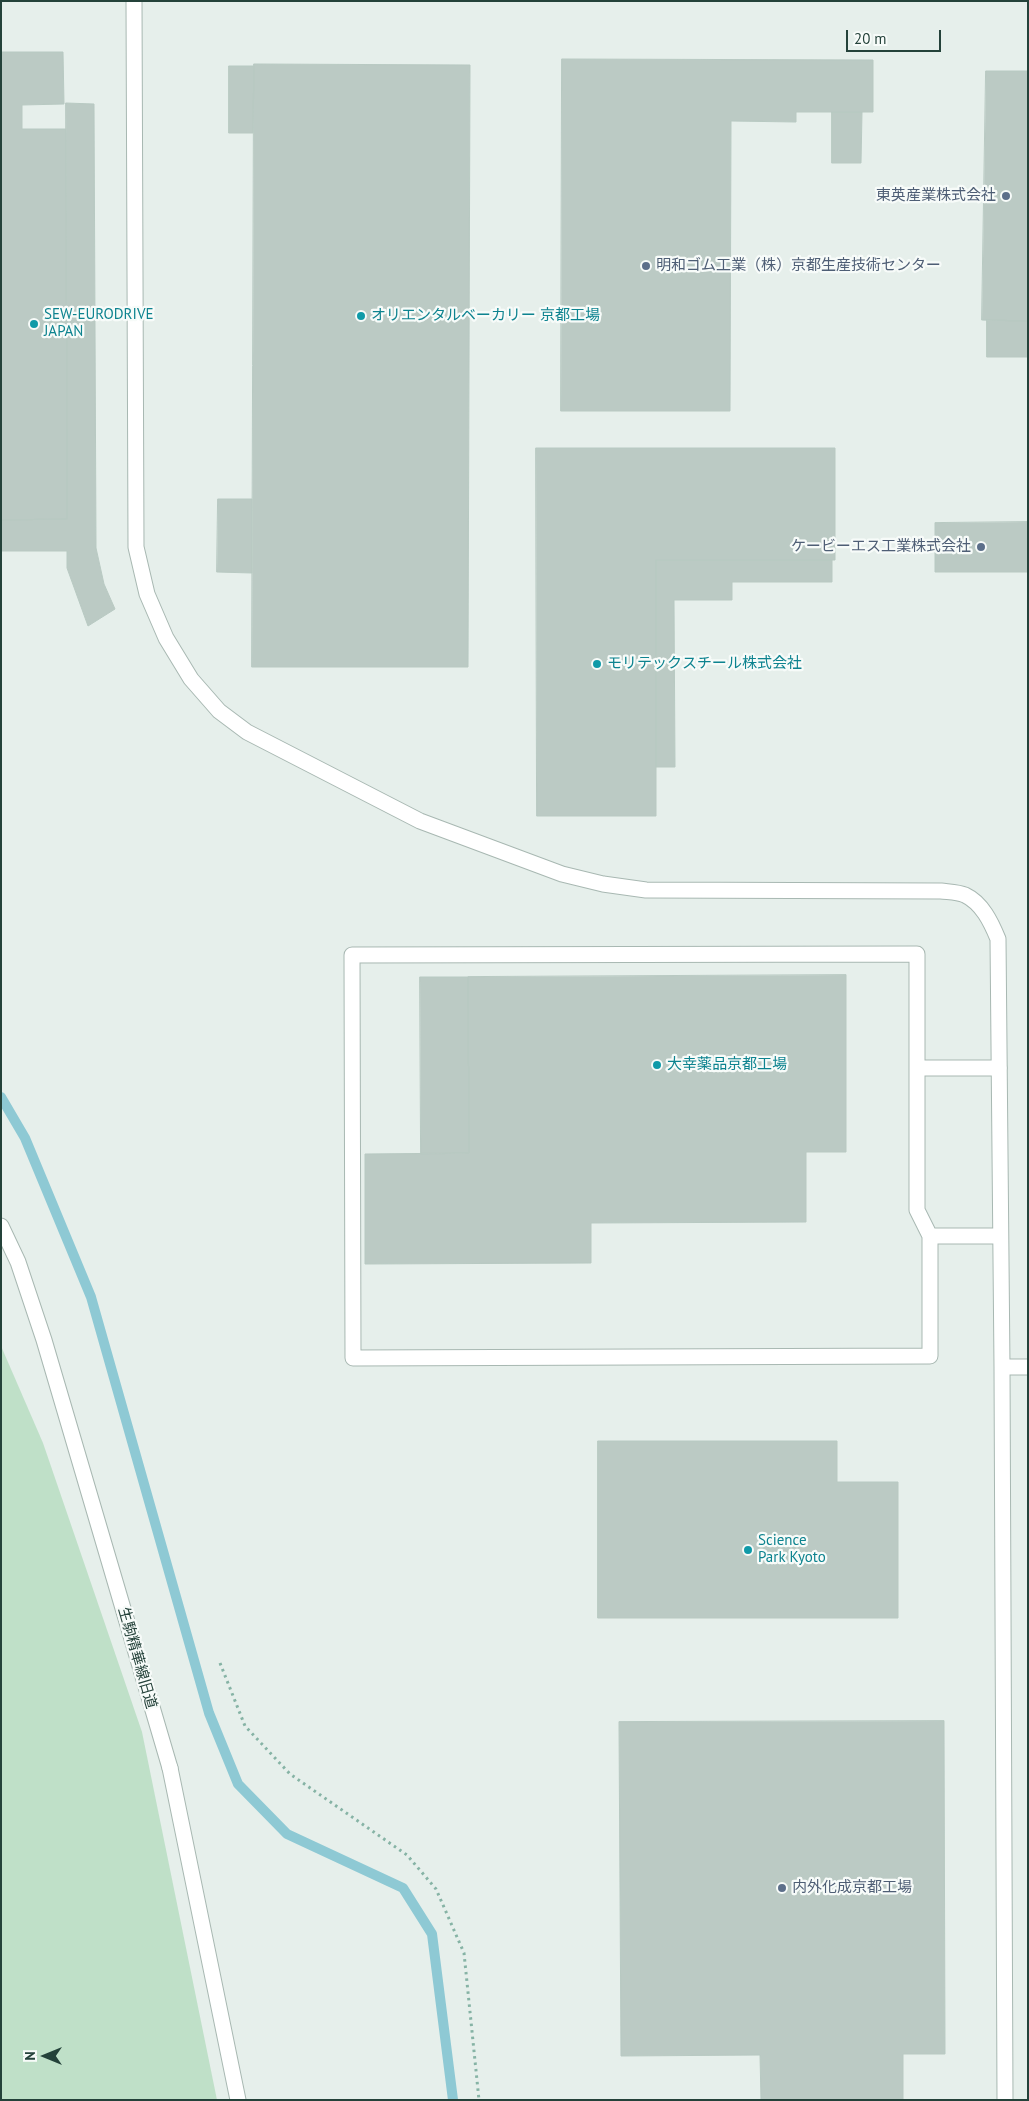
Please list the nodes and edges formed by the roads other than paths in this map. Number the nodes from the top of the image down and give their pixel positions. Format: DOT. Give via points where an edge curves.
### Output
graph roads {
  1 [pos="134,1"];
  2 [pos="917,1068"];
  3 [pos="999,1068"];
  4 [pos="1,1226"];
  5 [pos="930,1236"];
  6 [pos="1000,1236"];
  7 [pos="1002,1368"];
  8 [pos="1028,1368"];
  9 [pos="238,2100"];
  10 [pos="1005,2100"];
  1 -- 3 [label="street" via="136,547 147,594 166,638 191,679 220,711 246,732 420,821 562,874 646,890 941,890 964,895 978,905 998,939"];
  2 -- 3 [label="street"];
  2 -- 5 [label="street" via="917,1210"];
  2 -- 5 [label="street" via="916,954 352,955 354,1358 930,1356"];
  3 -- 6 [label="street"];
  4 -- 9 [label="street, 生駒精華線旧道" via="18,1262 44,1340 170,1768"];
  5 -- 6 [label="street"];
  6 -- 7 [label="street"];
  7 -- 8 [label="street"];
  7 -- 10 [label="street"];
}
